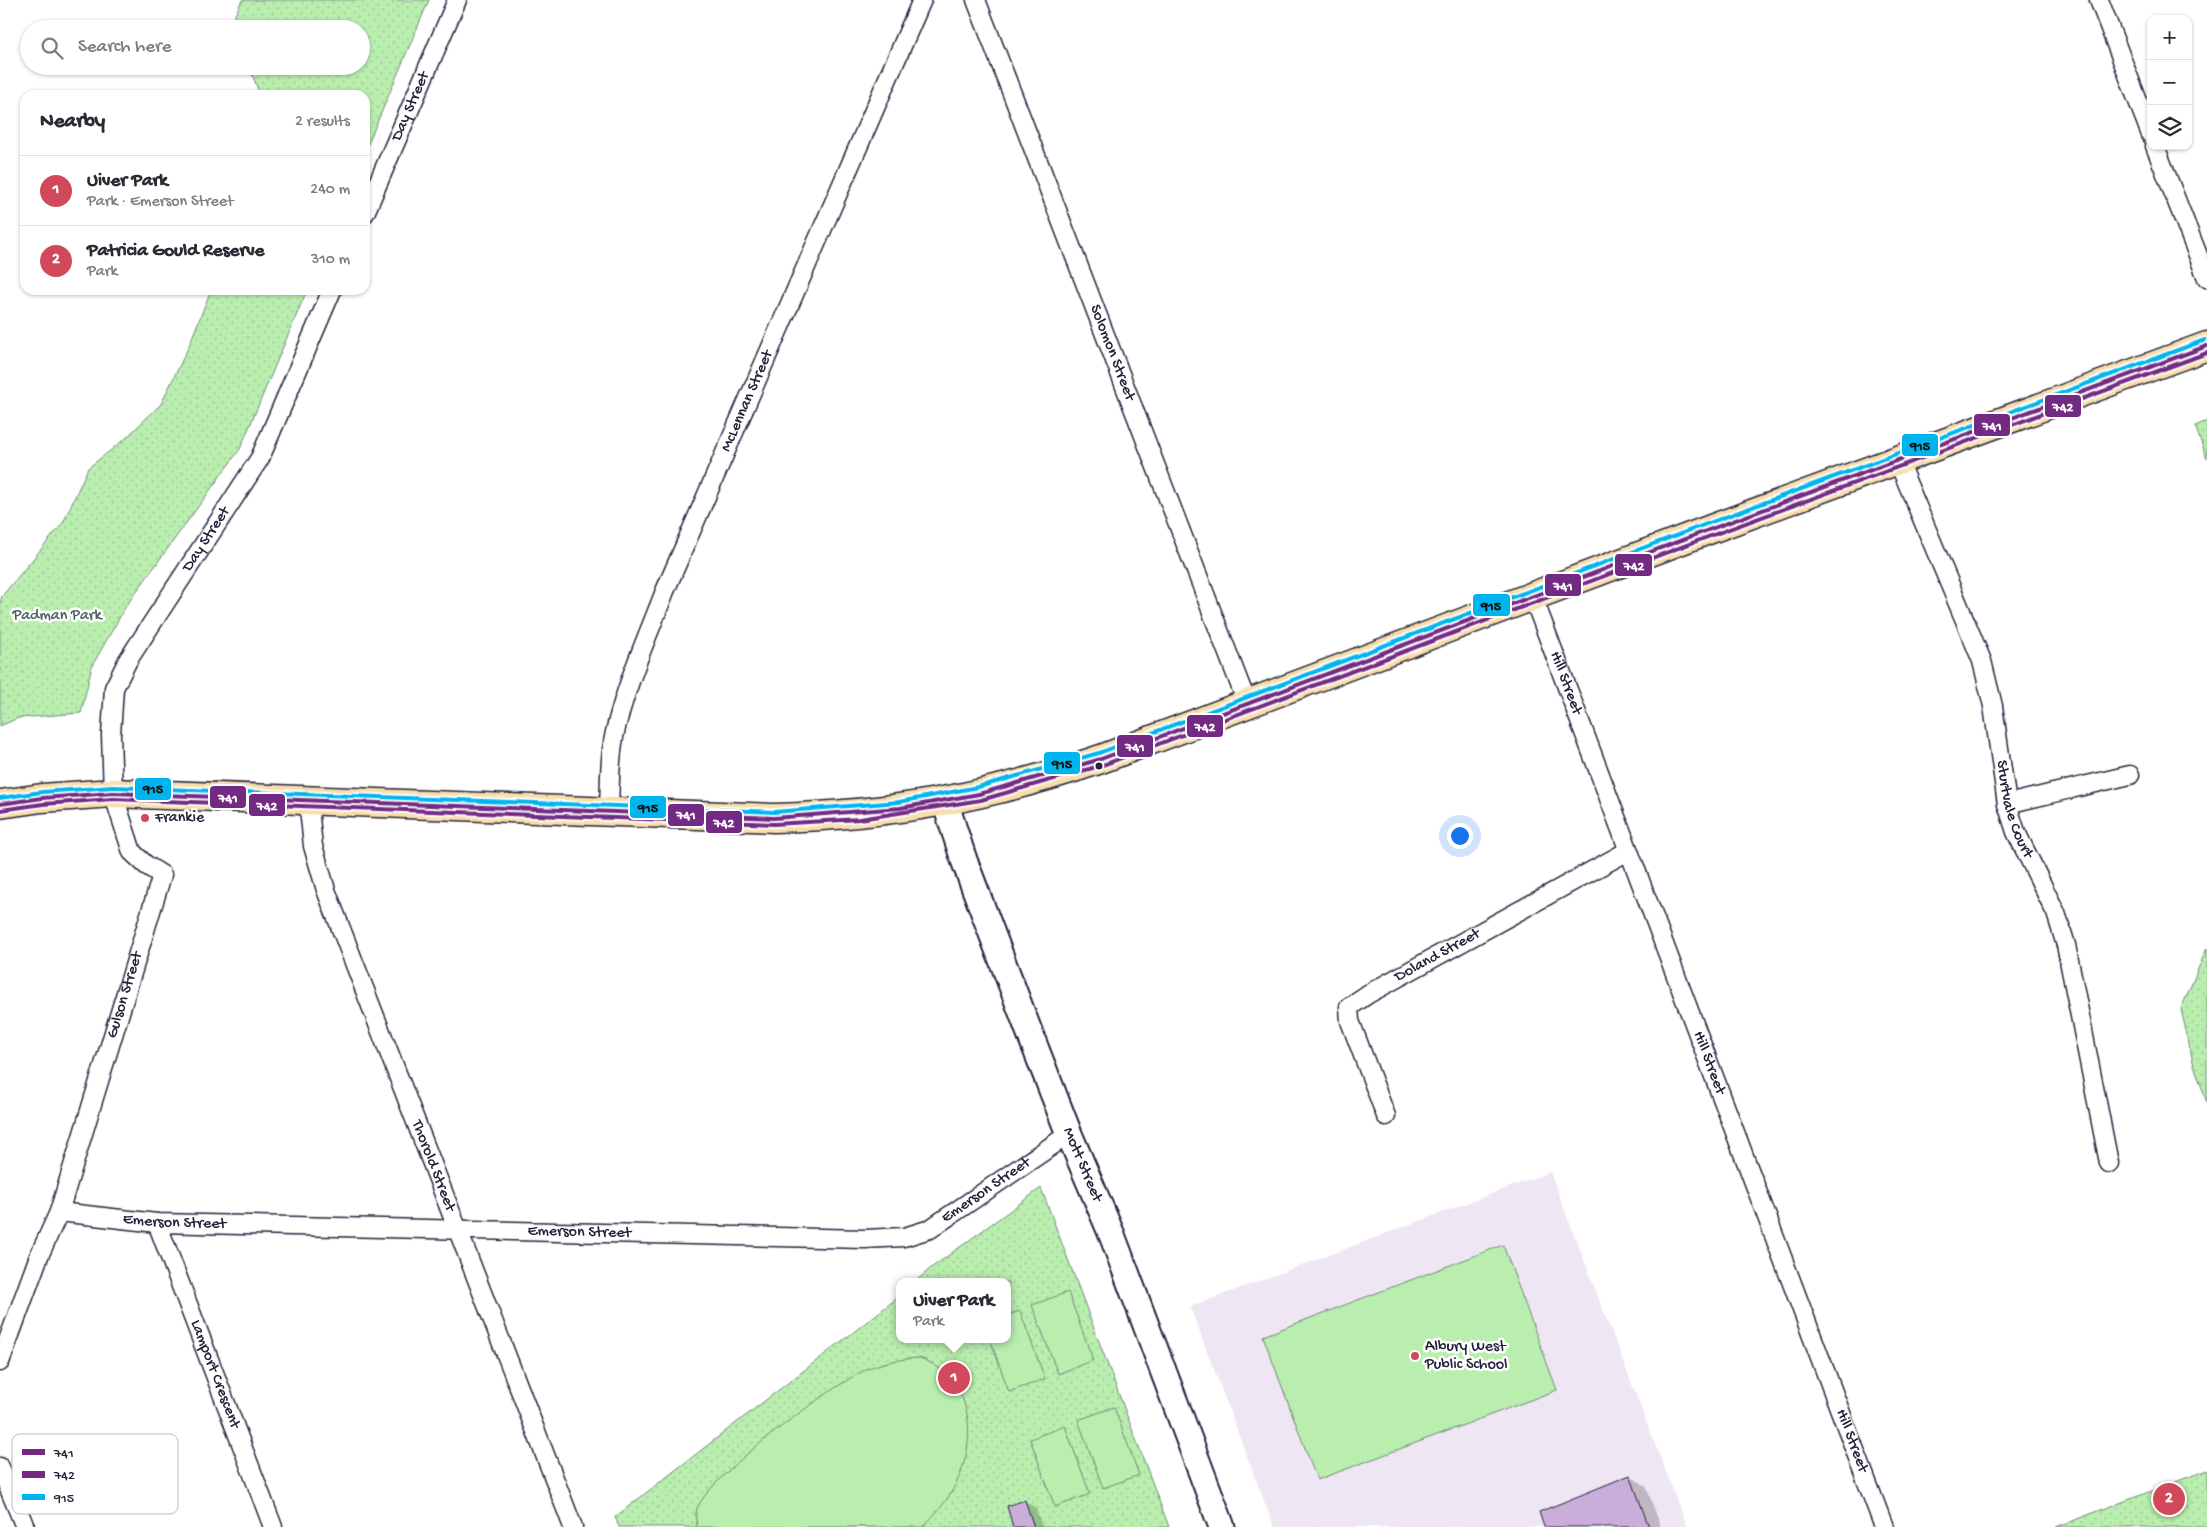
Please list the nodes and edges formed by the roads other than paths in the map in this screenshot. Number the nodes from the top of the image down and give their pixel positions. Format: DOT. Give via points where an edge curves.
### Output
graph roads {
  1 [pos="457,0"];
  2 [pos="922,0"];
  3 [pos="976,0"];
  4 [pos="2099,0"];
  5 [pos="2147,124"];
  6 [pos="2157,150"];
  7 [pos="370,201"];
  8 [pos="2207,278"];
  9 [pos="330,295"];
  10 [pos="2207,346"];
  11 [pos="1898,461"];
  12 [pos="1533,597"];
  13 [pos="1247,703"];
  14 [pos="2130,775"];
  15 [pos="113,793"];
  16 [pos="308,800"];
  17 [pos="945,802"];
  18 [pos="0,804"];
  19 [pos="2007,804"];
  20 [pos="609,813"];
  21 [pos="1628,851"];
  22 [pos="1386,1116"];
  23 [pos="1069,1134"];
  24 [pos="2109,1163"];
  25 [pos="59,1212"];
  26 [pos="157,1223"];
  27 [pos="457,1229"];
  28 [pos="0,1362"];
  29 [pos="0,1467"];
  30 [pos="12,1496"];
  31 [pos="20,1514"];
  32 [pos="25,1527"];
  33 [pos="273,1527"];
  34 [pos="573,1527"];
  35 [pos="1222,1527"];
  36 [pos="1884,1527"];
  1 -- 7 [label="street, Day Street"];
  2 -- 20 [label="street, McLennan Street" via="664,591 615,732"];
  3 -- 13 [label="street, Solomon Street"];
  4 -- 5 [label="street"];
  6 -- 8 [label="street"];
  9 -- 15 [label="street, Day Street" via="260,458 128,660 114,688 111,735"];
  10 -- 11 [label="main road"];
  11 -- 12 [label="main road"];
  11 -- 19 [label="street, Sturtvale Court" via="1982,661 1993,706"];
  12 -- 13 [label="main road"];
  12 -- 21 [label="street, Hill Street"];
  13 -- 17 [label="main road" via="1048,777"];
  14 -- 19 [label="street"];
  15 -- 16 [label="main road"];
  15 -- 18 [label="main road"];
  15 -- 25 [label="street, Gulson Street" via="132,852 146,866 162,875"];
  16 -- 20 [label="main road"];
  16 -- 27 [label="street, Thorold Street" via="313,846 326,890"];
  17 -- 20 [label="main road" via="836,817"];
  17 -- 23 [label="street, Mott Street"];
  19 -- 24 [label="street, Sturtvale Court" via="2016,832 2056,913 2066,945"];
  21 -- 22 [label="street, Doland Street" via="1349,1006 1350,1021"];
  21 -- 36 [label="street, Hill Street"];
  23 -- 27 [label="street, Emerson Street" via="930,1229 904,1237 865,1240"];
  23 -- 35 [label="street, Mott Street" via="1112,1235"];
  25 -- 26 [label="street, Emerson Street"];
  25 -- 28 [label="street" via="39,1256"];
  26 -- 27 [label="street, Emerson Street"];
  26 -- 33 [label="street, Lamport Crescent"];
  27 -- 34 [label="street, Thorold Street"];
  29 -- 30 [label="street"];
  31 -- 32 [label="street"];
}
